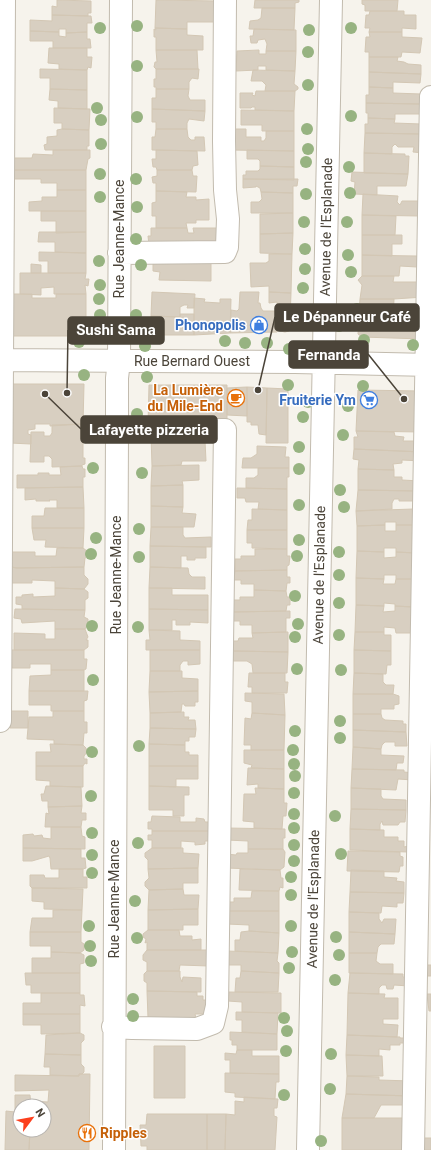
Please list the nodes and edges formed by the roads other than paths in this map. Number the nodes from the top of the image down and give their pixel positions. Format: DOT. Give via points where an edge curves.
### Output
graph roads {
  1 [pos="4,0"];
  2 [pos="121,0"];
  3 [pos="226,0"];
  4 [pos="331,0"];
  5 [pos="431,97"];
  6 [pos="119,253"];
  7 [pos="1,360"];
  8 [pos="119,360"];
  9 [pos="323,362"];
  10 [pos="428,365"];
  11 [pos="117,430"];
  12 [pos="0,721"];
  13 [pos="113,1027"];
  14 [pos="114,1150"];
  15 [pos="308,1150"];
  16 [pos="413,1150"];
  1 -- 7 [label="street"];
  2 -- 6 [label="street, Rue Jeanne-Mance"];
  3 -- 6 [label="street" via="224,141 228,219 225,252"];
  4 -- 9 [label="street, Avenue de l'Esplanade"];
  5 -- 10 [label="street"];
  6 -- 8 [label="street, Rue Jeanne-Mance"];
  7 -- 8 [label="street, Rue Bernard Ouest"];
  7 -- 12 [label="street"];
  8 -- 9 [label="street, Rue Bernard Ouest"];
  8 -- 11 [label="street, Rue Jeanne-Mance"];
  9 -- 10 [label="street, Rue Bernard Ouest"];
  9 -- 15 [label="street, Avenue de l'Esplanade"];
  10 -- 16 [label="street"];
  11 -- 13 [label="street, Rue Jeanne-Mance"];
  11 -- 13 [label="street" via="226,430 218,1006 213,1023 197,1029"];
  13 -- 14 [label="street, Rue Jeanne-Mance"];
}
